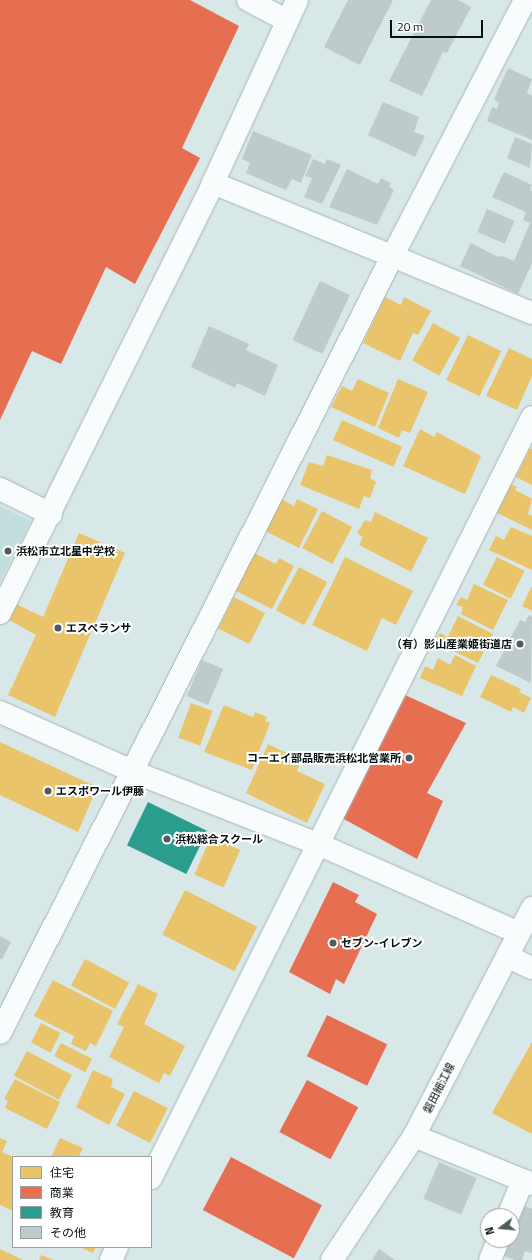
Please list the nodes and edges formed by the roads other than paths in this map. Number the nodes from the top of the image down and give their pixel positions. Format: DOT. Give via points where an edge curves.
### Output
graph roads {
  1 [pos="248,0"];
  2 [pos="297,0"];
  3 [pos="525,0"];
  4 [pos="286,20"];
  5 [pos="213,183"];
  6 [pos="393,255"];
  7 [pos="532,313"];
  8 [pos="532,417"];
  9 [pos="0,489"];
  10 [pos="51,514"];
  11 [pos="0,613"];
  12 [pos="0,712"];
  13 [pos="134,772"];
  14 [pos="318,844"];
  15 [pos="532,908"];
  16 [pos="519,933"];
  17 [pos="507,956"];
  18 [pos="532,968"];
  19 [pos="0,1033"];
  20 [pos="414,1136"];
  21 [pos="152,1176"];
  22 [pos="527,1182"];
  23 [pos="512,1208"];
  24 [pos="117,1248"];
  25 [pos="495,1248"];
  26 [pos="111,1260"];
  27 [pos="332,1260"];
  28 [pos="490,1260"];
  1 -- 4 [label="street"];
  2 -- 4 [label="street"];
  3 -- 6 [label="street"];
  4 -- 5 [label="street"];
  5 -- 6 [label="street"];
  5 -- 10 [label="street"];
  6 -- 7 [label="street"];
  6 -- 13 [label="street"];
  8 -- 14 [label="street"];
  9 -- 10 [label="street"];
  10 -- 11 [label="street"];
  12 -- 13 [label="street"];
  13 -- 14 [label="street"];
  13 -- 19 [label="street"];
  14 -- 16 [label="street"];
  14 -- 21 [label="street"];
  15 -- 16 [label="street, 磐田細江線"];
  16 -- 17 [label="street, 磐田細江線"];
  17 -- 18 [label="street"];
  17 -- 20 [label="street, 磐田細江線"];
  20 -- 22 [label="street"];
  20 -- 27 [label="street, 磐田細江線"];
  22 -- 23 [label="street"];
  24 -- 26 [label="street"];
  25 -- 28 [label="street"];
}
